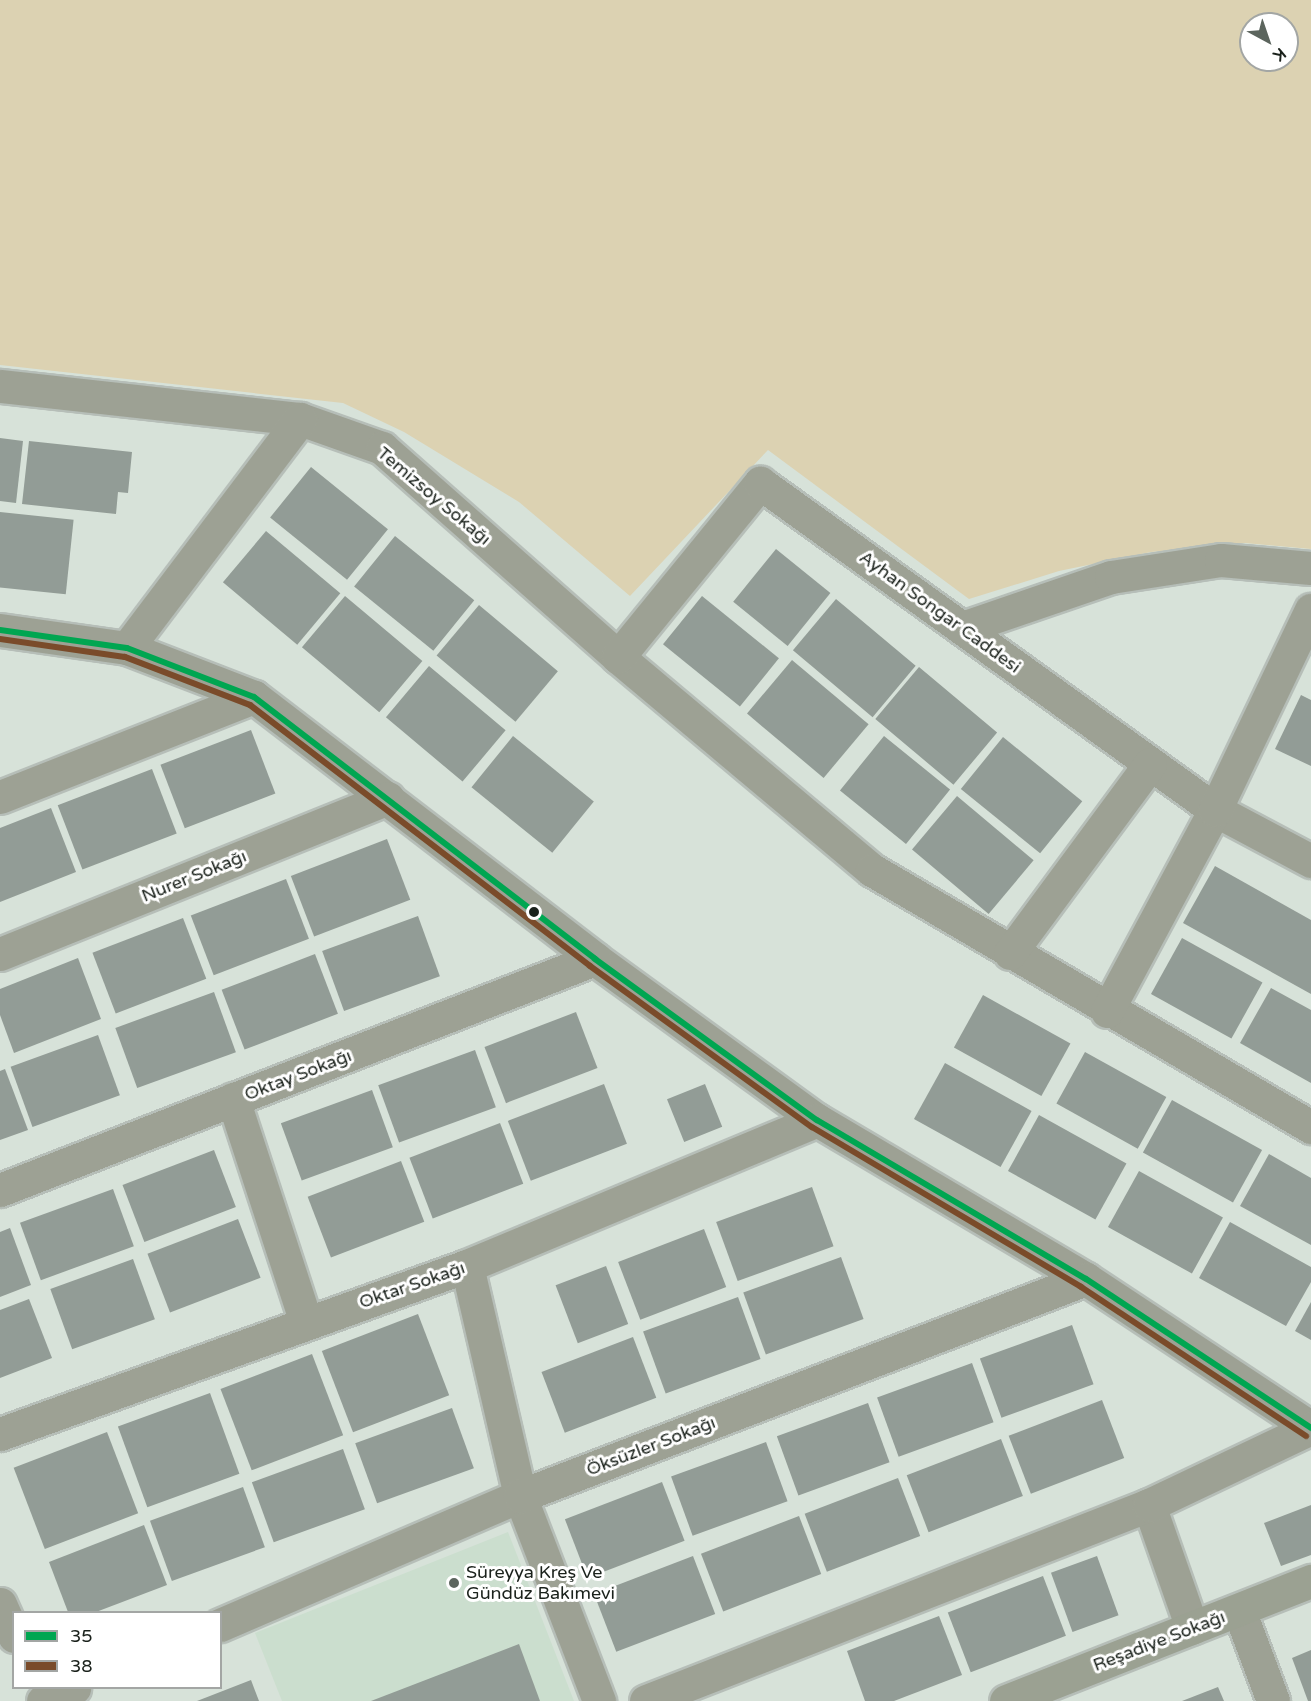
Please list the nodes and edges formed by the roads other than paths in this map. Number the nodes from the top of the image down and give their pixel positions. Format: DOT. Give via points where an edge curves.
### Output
graph roads {
  1 [pos="0,386"];
  2 [pos="300,419"];
  3 [pos="1311,568"];
  4 [pos="1311,610"];
  5 [pos="962,628"];
  6 [pos="0,630"];
  7 [pos="127,648"];
  8 [pos="618,657"];
  9 [pos="254,697"];
  10 [pos="1150,764"];
  11 [pos="0,797"];
  12 [pos="388,798"];
  13 [pos="1215,810"];
  14 [pos="1311,861"];
  15 [pos="1010,953"];
  16 [pos="0,954"];
  17 [pos="596,959"];
  18 [pos="1107,1011"];
  19 [pos="234,1100"];
  20 [pos="817,1120"];
  21 [pos="1311,1127"];
  22 [pos="0,1190"];
  23 [pos="467,1266"];
  24 [pos="1086,1279"];
  25 [pos="306,1322"];
  26 [pos="1311,1428"];
  27 [pos="0,1434"];
  28 [pos="520,1496"];
  29 [pos="1149,1505"];
  30 [pos="1311,1581"];
  31 [pos="0,1604"];
  32 [pos="1239,1610"];
  33 [pos="222,1624"];
  34 [pos="1192,1628"];
  35 [pos="12,1631"];
  36 [pos="71,1689"];
  37 [pos="1020,1698"];
  38 [pos="41,1701"];
  39 [pos="599,1701"];
  40 [pos="646,1701"];
  41 [pos="1273,1701"];
  1 -- 2 [label="street, Temizsoy Sokağı"];
  2 -- 7 [label="street"];
  2 -- 8 [label="street, Temizsoy Sokağı" via="382,448"];
  3 -- 5 [label="street" via="1221,560 1111,577"];
  4 -- 13 [label="street"];
  5 -- 8 [label="street, Ayhan Songar Caddesi" via="760,483"];
  5 -- 10 [label="street, Ayhan Songar Caddesi"];
  6 -- 7 [label="street"];
  7 -- 9 [label="street"];
  8 -- 15 [label="street, Temizsoy Sokağı" via="872,870"];
  9 -- 11 [label="street"];
  9 -- 12 [label="street"];
  10 -- 13 [label="street, Ayhan Songar Caddesi"];
  10 -- 15 [label="street"];
  12 -- 16 [label="street, Nurer Sokağı"];
  12 -- 17 [label="street"];
  13 -- 14 [label="street, Ayhan Songar Caddesi"];
  13 -- 18 [label="street"];
  15 -- 18 [label="street, Temizsoy Sokağı"];
  17 -- 19 [label="street, Oktay Sokağı"];
  17 -- 20 [label="street"];
  18 -- 21 [label="street, Temizsoy Sokağı"];
  19 -- 22 [label="street, Oktay Sokağı"];
  19 -- 25 [label="street"];
  20 -- 23 [label="street, Oktar Sokağı"];
  20 -- 24 [label="street"];
  23 -- 25 [label="street, Oktar Sokağı"];
  23 -- 28 [label="street"];
  24 -- 26 [label="street"];
  24 -- 28 [label="street, Öksüzler Sokağı"];
  25 -- 27 [label="street, Oktar Sokağı"];
  26 -- 29 [label="street"];
  28 -- 33 [label="street, Öksüzler Sokağı"];
  28 -- 39 [label="street"];
  29 -- 34 [label="street"];
  29 -- 40 [label="street"];
  30 -- 32 [label="street, Reşadiye Sokağı"];
  31 -- 35 [label="street"];
  32 -- 34 [label="street, Reşadiye Sokağı"];
  32 -- 41 [label="street"];
  34 -- 37 [label="street, Reşadiye Sokağı"];
  36 -- 38 [label="street"];
}
